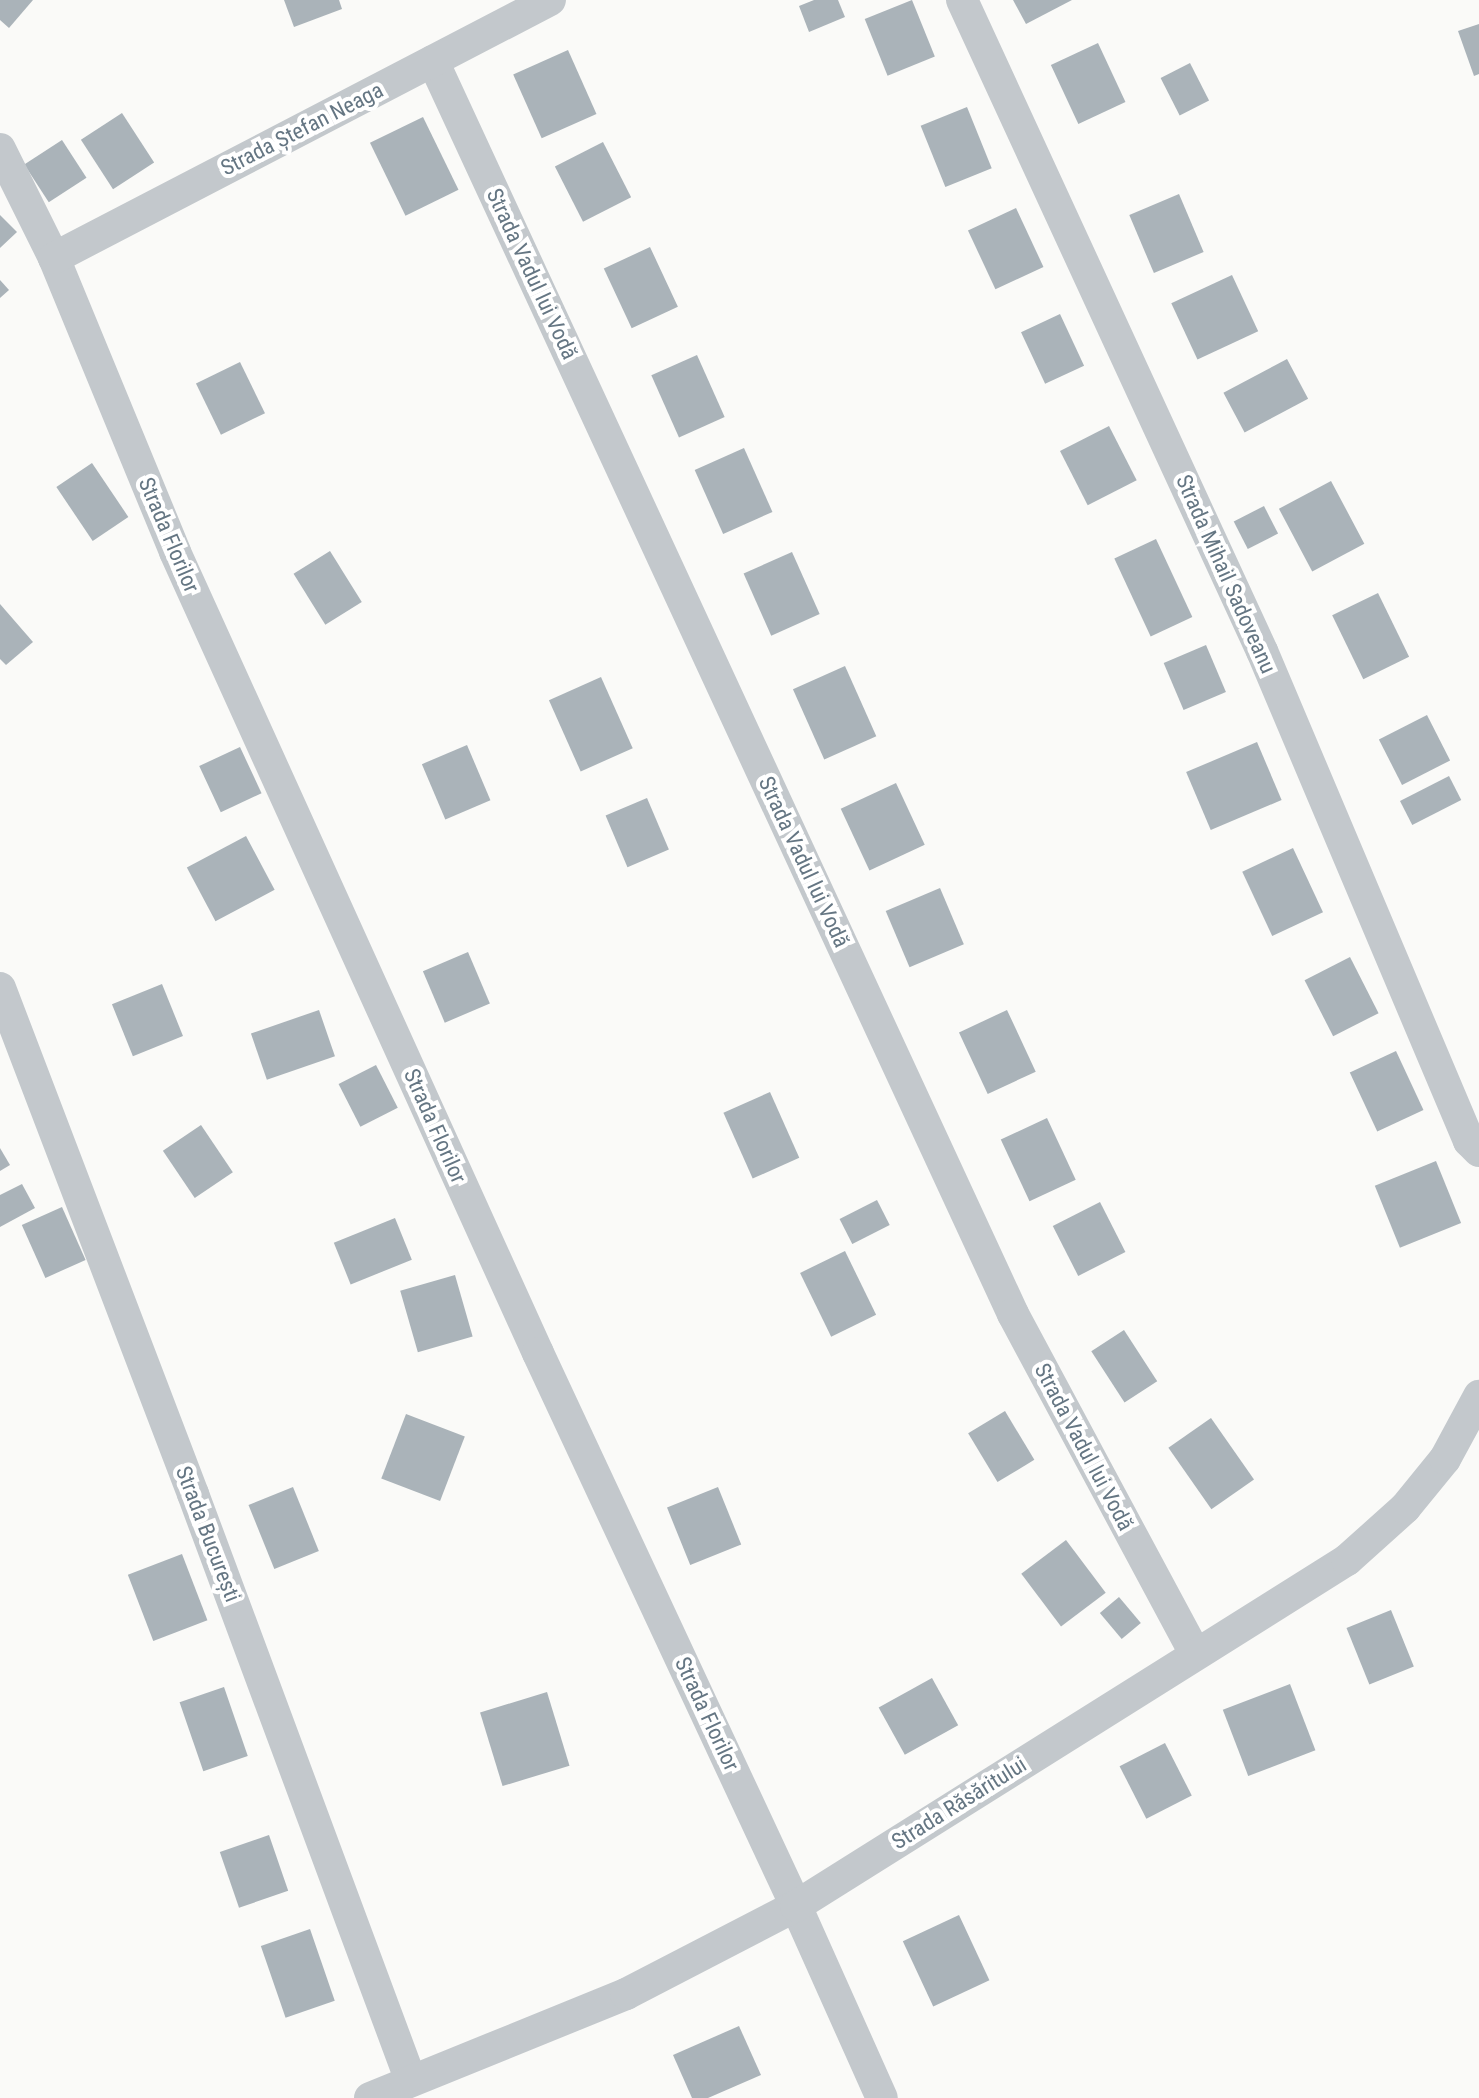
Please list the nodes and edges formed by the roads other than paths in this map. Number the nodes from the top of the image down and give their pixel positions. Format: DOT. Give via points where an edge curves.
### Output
graph roads {
  1 [pos="550,0"];
  2 [pos="962,0"];
  3 [pos="433,61"];
  4 [pos="0,149"];
  5 [pos="54,258"];
  6 [pos="0,988"];
  7 [pos="1479,1151"];
  8 [pos="1478,1404"];
  9 [pos="1195,1654"];
  10 [pos="796,1906"];
  11 [pos="411,2081"];
  12 [pos="370,2098"];
  13 [pos="882,2098"];
  1 -- 3 [label="street, Strada Ștefan Neaga"];
  2 -- 7 [label="street, Strada Mihail Sadoveanu" via="1262,651 1469,1141"];
  3 -- 5 [label="street, Strada Ștefan Neaga"];
  3 -- 9 [label="street, Strada Vadul lui Vodă" via="1013,1314"];
  4 -- 5 [label="street, Strada Florilor"];
  5 -- 10 [label="street, Strada Florilor" via="175,552 531,1339"];
  6 -- 11 [label="street, Strada București"];
  8 -- 9 [label="street, Strada Răsăritului" via="1445,1459 1405,1508 1358,1550"];
  9 -- 10 [label="street, Strada Răsăritului"];
  10 -- 11 [label="street, Strada Răsăritului" via="626,1994"];
  10 -- 13 [label="street, Strada Florilor"];
  11 -- 12 [label="street, Strada Răsăritului"];
}
